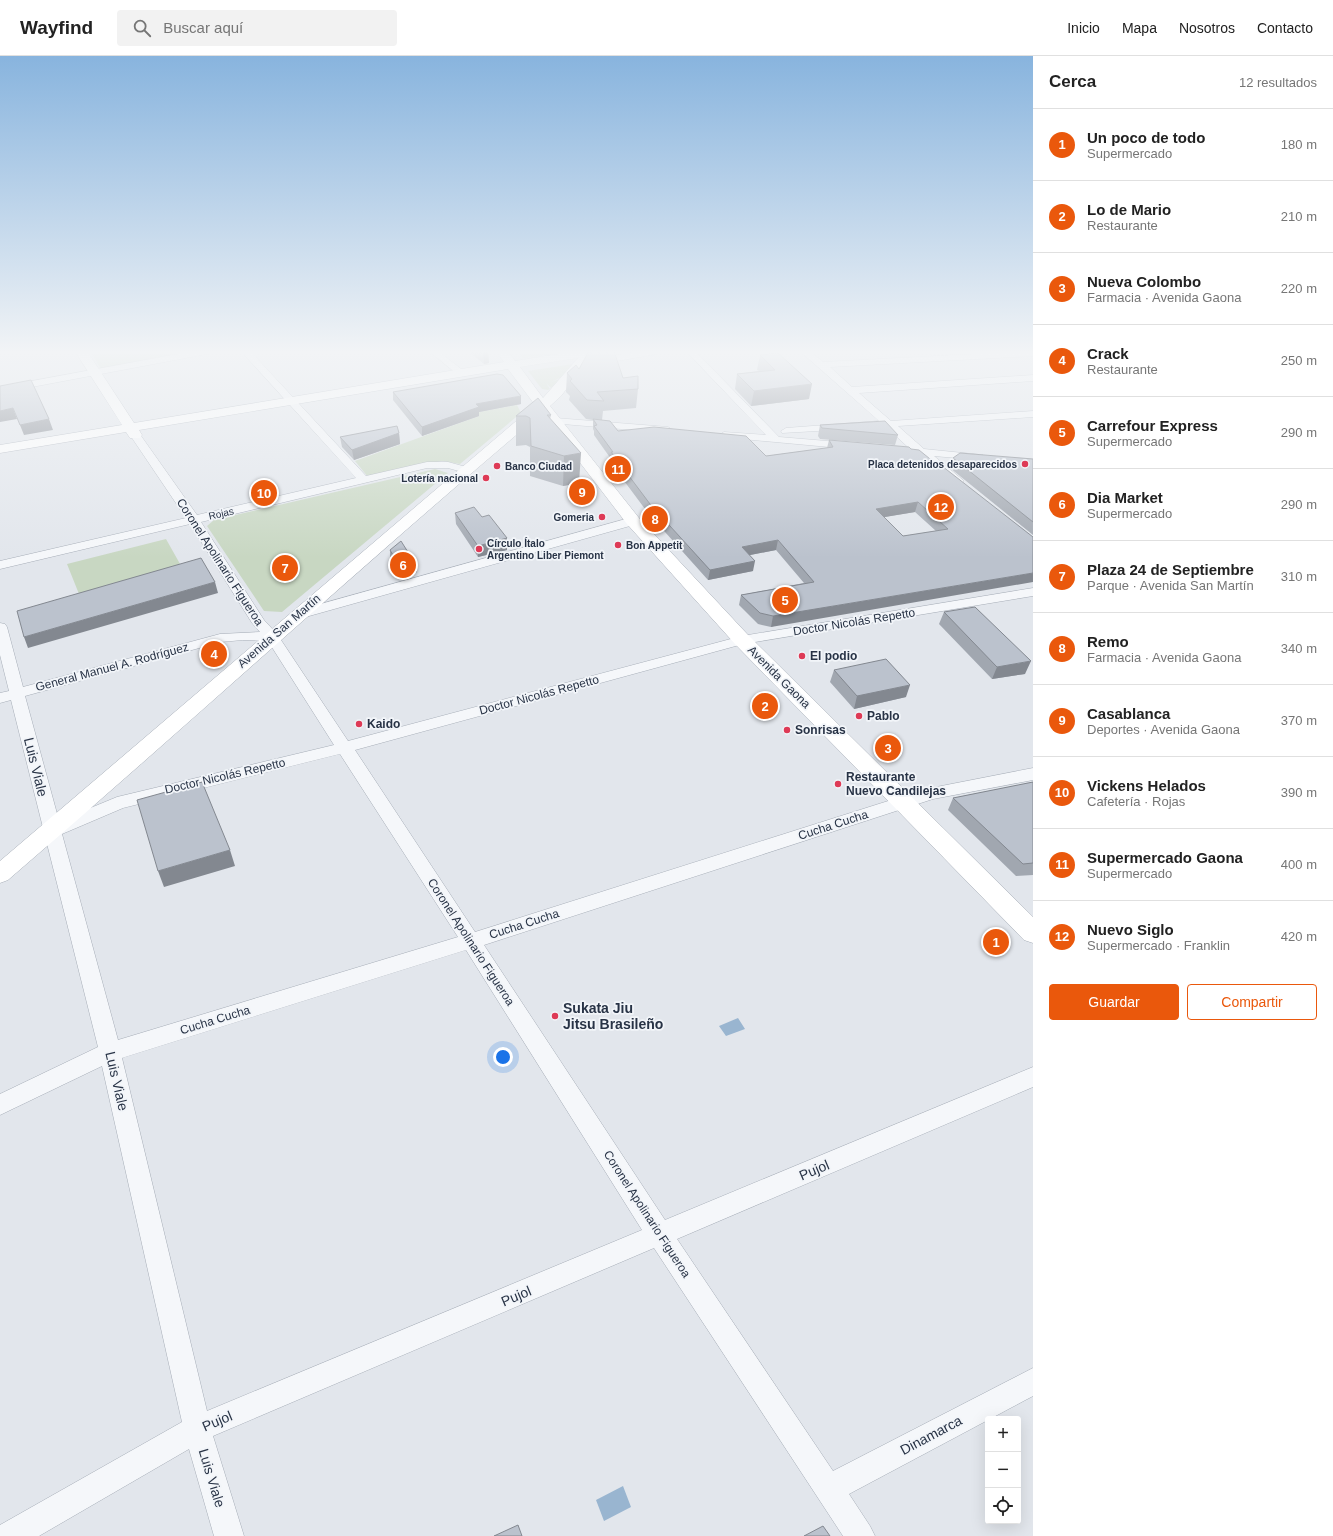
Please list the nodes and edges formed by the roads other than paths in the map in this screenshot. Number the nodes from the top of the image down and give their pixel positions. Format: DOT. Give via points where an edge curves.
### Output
graph roads {
  1 [pos="125,420"];
  2 [pos="198,420"];
  3 [pos="310,420"];
  4 [pos="524,420"];
  5 [pos="533,420"];
  6 [pos="534,420"];
  7 [pos="758,420"];
  8 [pos="886,420"];
  9 [pos="936,420"];
  10 [pos="554,421"];
  11 [pos="889,423"];
  12 [pos="518,425"];
  13 [pos="132,431"];
  14 [pos="679,431"];
  15 [pos="710,433"];
  16 [pos="772,435"];
  17 [pos="859,446"];
  18 [pos="0,449"];
  19 [pos="890,449"];
  20 [pos="920,452"];
  21 [pos="0,458"];
  22 [pos="988,458"];
  23 [pos="466,470"];
  24 [pos="364,480"];
  25 [pos="968,490"];
  26 [pos="193,519"];
  27 [pos="633,521"];
  28 [pos="0,565"];
  29 [pos="1033,592"];
  30 [pos="297,615"];
  31 [pos="0,627"];
  32 [pos="272,637"];
  33 [pos="742,640"];
  34 [pos="18,694"];
  35 [pos="0,698"];
  36 [pos="343,748"];
  37 [pos="1033,774"];
  38 [pos="903,802"];
  39 [pos="53,830"];
  40 [pos="0,874"];
  41 [pos="1033,933"];
  42 [pos="471,941"];
  43 [pos="110,1052"];
  44 [pos="1033,1077"];
  45 [pos="0,1105"];
  46 [pos="660,1235"];
  47 [pos="1033,1382"];
  48 [pos="197,1429"];
  49 [pos="828,1489"];
  50 [pos="10,1536"];
  51 [pos="229,1536"];
  52 [pos="860,1536"];
  1 -- 13 [label="main road, Coronel Apolinario Figueroa"];
  2 -- 13 [label="main road"];
  3 -- 24 [label="street"];
  4 -- 12 [label="main road, Avenida San Martín"];
  5 -- 12 [label="main road"];
  6 -- 10 [label="main road"];
  7 -- 16 [label="street"];
  8 -- 11 [label="street"];
  9 -- 11 [label="street"];
  10 -- 14 [label="street"];
  10 -- 27 [label="main road, Avenida Gaona"];
  11 -- 16 [label="street"];
  11 -- 20 [label="street"];
  12 -- 23 [label="main road, Avenida San Martín"];
  13 -- 18 [label="main road"];
  13 -- 21 [label="main road"];
  13 -- 26 [label="street, Coronel Apolinario Figueroa"];
  15 -- 16 [label="street"];
  16 -- 17 [label="street"];
  19 -- 20 [label="street"];
  20 -- 22 [label="street"];
  20 -- 25 [label="street"];
  23 -- 24 [label="street, Rojas" via="448,465 427,465"];
  23 -- 30 [label="main road, Avenida San Martín"];
  24 -- 26 [label="street, Rojas"];
  26 -- 28 [label="street, Rojas"];
  26 -- 32 [label="street, Coronel Apolinario Figueroa" via="259,623"];
  27 -- 30 [label="street"];
  27 -- 33 [label="main road, Avenida Gaona"];
  29 -- 33 [label="street, Doctor Nicolás Repetto"];
  30 -- 32 [label="main road, Avenida San Martín"];
  31 -- 34 [label="street, Luis Viale"];
  32 -- 34 [label="street, General Manuel A. Rodríguez" via="220,638"];
  32 -- 36 [label="street, Coronel Apolinario Figueroa"];
  32 -- 39 [label="main road, Avenida San Martín"];
  33 -- 36 [label="street, Doctor Nicolás Repetto"];
  33 -- 38 [label="main road, Avenida Gaona"];
  34 -- 35 [label="street, General Manuel A. Rodríguez"];
  34 -- 39 [label="street, Luis Viale"];
  36 -- 39 [label="street, Doctor Nicolás Repetto" via="117,803"];
  36 -- 42 [label="street, Coronel Apolinario Figueroa"];
  37 -- 38 [label="street, Cucha Cucha" via="932,793"];
  38 -- 41 [label="main road, Avenida Gaona"];
  38 -- 42 [label="street, Cucha Cucha"];
  39 -- 40 [label="main road, Avenida San Martín"];
  39 -- 43 [label="street, Luis Viale"];
  42 -- 43 [label="street, Cucha Cucha"];
  42 -- 46 [label="street, Coronel Apolinario Figueroa"];
  43 -- 45 [label="street, Cucha Cucha"];
  43 -- 48 [label="street, Luis Viale"];
  44 -- 46 [label="street, Pujol"];
  46 -- 48 [label="street, Pujol"];
  46 -- 49 [label="street, Coronel Apolinario Figueroa"];
  47 -- 49 [label="street, Dinamarca"];
  48 -- 50 [label="street, Pujol"];
  48 -- 51 [label="street, Luis Viale"];
  49 -- 52 [label="street, Coronel Apolinario Figueroa"];
}
